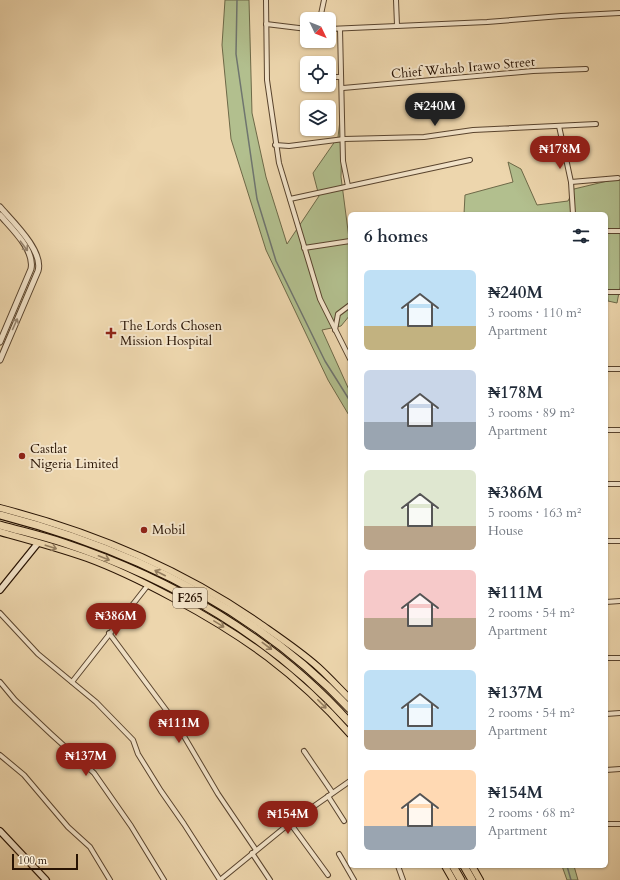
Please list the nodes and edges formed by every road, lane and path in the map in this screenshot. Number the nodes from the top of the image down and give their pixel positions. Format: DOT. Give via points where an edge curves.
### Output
graph roads {
  1 [pos="266,0"];
  2 [pos="324,0"];
  3 [pos="396,0"];
  4 [pos="321,12"];
  5 [pos="620,13"];
  6 [pos="266,24"];
  7 [pos="397,25"];
  8 [pos="300,28"];
  9 [pos="336,29"];
  10 [pos="340,29"];
  11 [pos="586,68"];
  12 [pos="336,77"];
  13 [pos="341,77"];
  14 [pos="343,88"];
  15 [pos="596,124"];
  16 [pos="559,126"];
  17 [pos="344,139"];
  18 [pos="275,145"];
  19 [pos="470,160"];
  20 [pos="618,178"];
  21 [pos="571,182"];
  22 [pos="348,186"];
  23 [pos="290,199"];
  24 [pos="0,207"];
  25 [pos="573,212"];
  26 [pos="0,215"];
  27 [pos="608,231"];
  28 [pos="620,231"];
  29 [pos="348,241"];
  30 [pos="304,248"];
  31 [pos="608,292"];
  32 [pos="620,292"];
  33 [pos="348,306"];
  34 [pos="335,331"];
  35 [pos="0,342"];
  36 [pos="348,355"];
  37 [pos="0,360"];
  38 [pos="608,369"];
  39 [pos="620,369"];
  40 [pos="608,430"];
  41 [pos="620,430"];
  42 [pos="608,484"];
  43 [pos="620,484"];
  44 [pos="0,508"];
  45 [pos="0,515"];
  46 [pos="20,516"];
  47 [pos="0,525"];
  48 [pos="0,532"];
  49 [pos="608,540"];
  50 [pos="620,541"];
  51 [pos="38,543"];
  52 [pos="141,577"];
  53 [pos="148,585"];
  54 [pos="0,590"];
  55 [pos="620,601"];
  56 [pos="608,602"];
  57 [pos="0,613"];
  58 [pos="243,615"];
  59 [pos="109,633"];
  60 [pos="608,658"];
  61 [pos="620,658"];
  62 [pos="0,682"];
  63 [pos="72,682"];
  64 [pos="348,697"];
  65 [pos="348,707"];
  66 [pos="620,713"];
  67 [pos="608,714"];
  68 [pos="348,721"];
  69 [pos="348,732"];
  70 [pos="304,751"];
  71 [pos="0,755"];
  72 [pos="620,769"];
  73 [pos="608,770"];
  74 [pos="348,782"];
  75 [pos="332,792"];
  76 [pos="328,796"];
  77 [pos="344,822"];
  78 [pos="290,823"];
  79 [pos="608,824"];
  80 [pos="620,824"];
  81 [pos="0,831"];
  82 [pos="256,850"];
  83 [pos="252,853"];
  84 [pos="340,854"];
  85 [pos="399,868"];
  86 [pos="446,868"];
  87 [pos="454,868"];
  88 [pos="465,868"];
  89 [pos="473,868"];
  90 [pos="328,875"];
  91 [pos="46,880"];
  92 [pos="110,880"];
  93 [pos="164,880"];
  94 [pos="220,880"];
  95 [pos="270,880"];
  96 [pos="354,880"];
  97 [pos="403,880"];
  98 [pos="453,880"];
  99 [pos="461,880"];
  100 [pos="472,880"];
  101 [pos="480,880"];
  1 -- 6 [label="street"];
  2 -- 4 [label="street"];
  3 -- 7 [label="street"];
  5 -- 7 [label="street"];
  6 -- 8 [label="street"];
  6 -- 18 [label="street" via="267,85"];
  7 -- 10 [label="street"];
  9 -- 10 [label="street"];
  10 -- 13 [label="street"];
  11 -- 14 [label="street, Chief Wahab Irawo Street"];
  12 -- 13 [label="street"];
  13 -- 14 [label="street"];
  14 -- 17 [label="street"];
  15 -- 16 [label="street"];
  16 -- 17 [label="street"];
  16 -- 21 [label="street"];
  17 -- 18 [label="street" via="311,144"];
  17 -- 22 [label="street" via="343,161"];
  18 -- 23 [label="street"];
  19 -- 22 [label="street"];
  20 -- 21 [label="street"];
  21 -- 25 [label="street"];
  22 -- 23 [label="street"];
  23 -- 30 [label="street"];
  37 -- 24 [label="street, one-way" via="40,265 32,246"];
  26 -- 35 [label="street, one-way" via="30,253 32,262"];
  27 -- 28 [label="street"];
  29 -- 30 [label="street"];
  30 -- 34 [label="street" via="320,299"];
  31 -- 32 [label="street"];
  33 -- 34 [label="street" via="338,314"];
  34 -- 36 [label="street"];
  38 -- 39 [label="street"];
  40 -- 41 [label="street"];
  42 -- 43 [label="street"];
  44 -- 46 [label="main road"];
  45 -- 46 [label="highway, F265"];
  58 -- 46 [label="highway, F265, one-way" via="137,562"];
  47 -- 52 [label="highway, F265, one-way" via="65,543"];
  48 -- 51 [label="main road"];
  49 -- 50 [label="street"];
  51 -- 52 [label="main road, one-way"];
  51 -- 54 [label="main road"];
  52 -- 53 [label="main road"];
  52 -- 68 [label="highway, F265, one-way" via="186,596 264,644 304,676"];
  53 -- 59 [label="street"];
  53 -- 69 [label="main road, one-way" via="198,611 261,651 312,693"];
  55 -- 56 [label="street"];
  57 -- 63 [label="street" via="38,654"];
  58 -- 64 [label="main road" via="301,653"];
  58 -- 65 [label="highway, F265" via="291,653"];
  59 -- 63 [label="street"];
  59 -- 82 [label="street" via="178,726 218,794"];
  60 -- 61 [label="street"];
  62 -- 93 [label="street" via="15,700 94,773"];
  63 -- 94 [label="street" via="96,702 133,740 138,754"];
  66 -- 67 [label="street"];
  70 -- 75 [label="street"];
  71 -- 92 [label="street" via="24,775 68,827 90,847"];
  72 -- 73 [label="street"];
  74 -- 75 [label="street"];
  75 -- 76 [label="street"];
  76 -- 77 [label="street"];
  76 -- 78 [label="street"];
  78 -- 82 [label="street"];
  78 -- 90 [label="street"];
  79 -- 80 [label="street"];
  81 -- 91 [label="main road"];
  82 -- 83 [label="street"];
  83 -- 94 [label="street"];
  83 -- 95 [label="street"];
  84 -- 96 [label="street"];
  85 -- 97 [label="street"];
  86 -- 98 [label="main road"];
  87 -- 99 [label="highway"];
  88 -- 100 [label="highway"];
  89 -- 101 [label="main road"];
}
